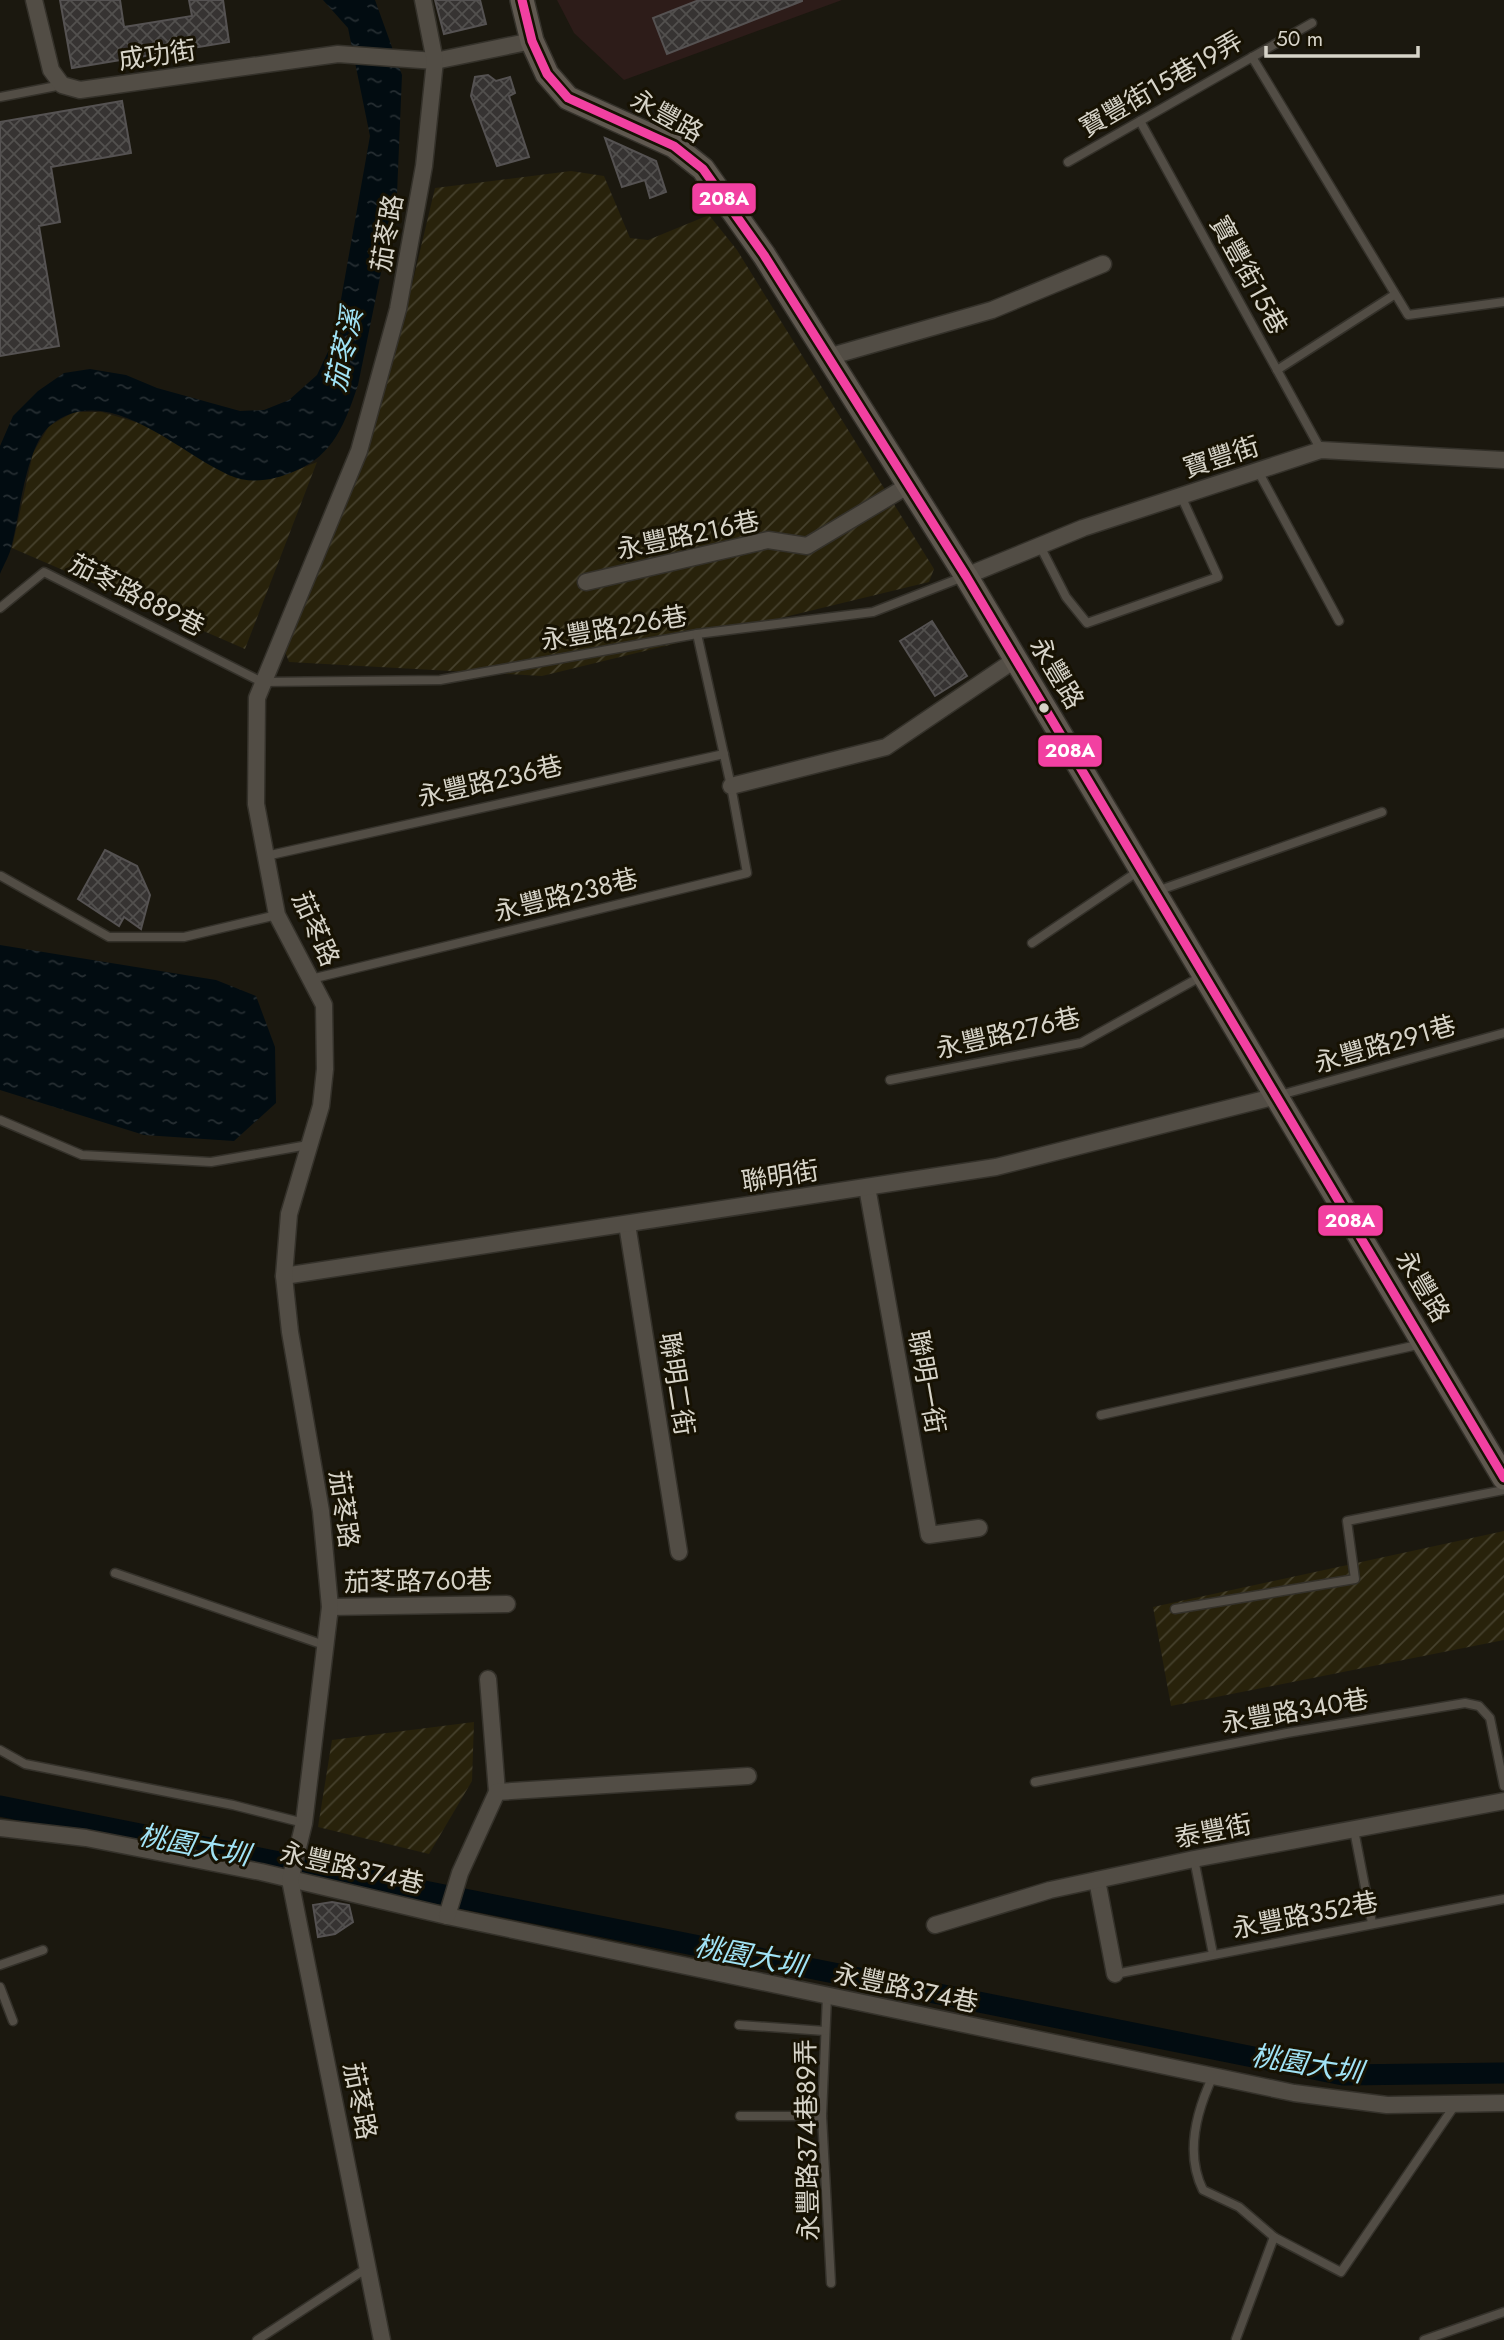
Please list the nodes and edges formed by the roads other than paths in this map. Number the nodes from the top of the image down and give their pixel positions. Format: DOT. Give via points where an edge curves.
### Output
graph roads {
  1 [pos="34,0"];
  2 [pos="423,0"];
  3 [pos="522,0"];
  4 [pos="1312,23"];
  5 [pos="532,41"];
  6 [pos="1252,57"];
  7 [pos="435,61"];
  8 [pos="62,85"];
  9 [pos="0,97"];
  10 [pos="1140,121"];
  11 [pos="1068,162"];
  12 [pos="1103,264"];
  13 [pos="1394,295"];
  14 [pos="1504,302"];
  15 [pos="828,357"];
  16 [pos="1277,370"];
  17 [pos="1321,450"];
  18 [pos="1504,460"];
  19 [pos="1258,471"];
  20 [pos="909,485"];
  21 [pos="1181,496"];
  22 [pos="1040,546"];
  23 [pos="966,576"];
  24 [pos="586,582"];
  25 [pos="0,608"];
  26 [pos="1339,621"];
  27 [pos="697,634"];
  28 [pos="1016,659"];
  29 [pos="262,682"];
  30 [pos="724,754"];
  31 [pos="731,786"];
  32 [pos="1382,812"];
  33 [pos="266,856"];
  34 [pos="1142,869"];
  35 [pos="1,876"];
  36 [pos="1155,892"];
  37 [pos="277,915"];
  38 [pos="1032,943"];
  39 [pos="1204,974"];
  40 [pos="311,979"];
  41 [pos="1504,1032"];
  42 [pos="890,1080"];
  43 [pos="1277,1096"];
  44 [pos="0,1120"];
  45 [pos="308,1145"];
  46 [pos="867,1187"];
  47 [pos="628,1224"];
  48 [pos="285,1276"];
  49 [pos="1425,1343"];
  50 [pos="1101,1415"];
  51 [pos="1504,1478"];
  52 [pos="1504,1490"];
  53 [pos="979,1528"];
  54 [pos="679,1552"];
  55 [pos="115,1573"];
  56 [pos="507,1604"];
  57 [pos="330,1606"];
  58 [pos="1175,1608"];
  59 [pos="327,1646"];
  60 [pos="488,1679"];
  61 [pos="0,1749"];
  62 [pos="748,1776"];
  63 [pos="1035,1782"];
  64 [pos="1504,1786"];
  65 [pos="496,1792"];
  66 [pos="1504,1801"];
  67 [pos="0,1828"];
  68 [pos="302,1829"];
  69 [pos="1354,1830"];
  70 [pos="1194,1858"];
  71 [pos="291,1876"];
  72 [pos="1097,1880"];
  73 [pos="1504,1899"];
  74 [pos="449,1910"];
  75 [pos="1372,1923"];
  76 [pos="935,1925"];
  77 [pos="43,1950"];
  78 [pos="1213,1955"];
  79 [pos="0,1965"];
  80 [pos="1115,1974"];
  81 [pos="0,1987"];
  82 [pos="827,1996"];
  83 [pos="13,2021"];
  84 [pos="739,2025"];
  85 [pos="825,2031"];
  86 [pos="1213,2076"];
  87 [pos="1504,2103"];
  88 [pos="1455,2105"];
  89 [pos="740,2116"];
  90 [pos="822,2116"];
  91 [pos="1274,2237"];
  92 [pos="367,2268"];
  93 [pos="831,2283"];
  94 [pos="1504,2312"];
  95 [pos="1236,2339"];
  96 [pos="257,2340"];
  97 [pos="382,2340"];
  98 [pos="1424,2340"];
  1 -- 8 [label="street" via="51,70"];
  2 -- 7 [label="street, 茄苳路"];
  3 -- 5 [label="street, 永豐路"];
  4 -- 6 [label="lane, 寶豐街15巷19弄"];
  5 -- 7 [label="street"];
  5 -- 15 [label="street, 永豐路" via="547,74 568,98 674,146 703,169"];
  6 -- 10 [label="lane, 寶豐街15巷19弄"];
  6 -- 13 [label="lane"];
  7 -- 8 [label="street, 成功街" via="349,55 80,90"];
  7 -- 29 [label="street, 茄苳路" via="424,166 398,309 362,438"];
  8 -- 9 [label="lane"];
  10 -- 11 [label="lane, 寶豐街15巷19弄"];
  10 -- 16 [label="lane, 寶豐街15巷"];
  12 -- 15 [label="street" via="992,310"];
  13 -- 14 [label="lane" via="1408,315"];
  13 -- 16 [label="lane"];
  15 -- 20 [label="street, 永豐路"];
  16 -- 17 [label="lane, 寶豐街15巷"];
  17 -- 18 [label="street, 寶豐街"];
  17 -- 19 [label="street, 寶豐街"];
  19 -- 21 [label="street, 寶豐街"];
  19 -- 26 [label="lane"];
  20 -- 23 [label="street, 永豐路"];
  20 -- 24 [label="street, 永豐路216巷" via="807,546 768,540"];
  21 -- 22 [label="street, 寶豐街"];
  21 -- 22 [label="lane" via="1218,577 1087,623 1066,597"];
  22 -- 23 [label="street, 寶豐街"];
  23 -- 27 [label="lane, 永豐路226巷" via="873,612"];
  23 -- 28 [label="street, 永豐路"];
  25 -- 29 [label="lane, 茄苳路889巷" via="44,572"];
  27 -- 29 [label="lane, 永豐路226巷" via="440,680"];
  27 -- 30 [label="lane"];
  28 -- 31 [label="street" via="886,747"];
  28 -- 34 [label="street, 永豐路"];
  29 -- 33 [label="street, 茄苳路" via="257,698 256,804"];
  30 -- 31 [label="lane"];
  30 -- 33 [label="lane, 永豐路236巷"];
  31 -- 40 [label="lane, 永豐路238巷" via="747,873"];
  32 -- 36 [label="lane"];
  33 -- 37 [label="street, 茄苳路"];
  34 -- 36 [label="street, 永豐路"];
  34 -- 38 [label="lane"];
  35 -- 37 [label="lane" via="109,937 184,937"];
  36 -- 39 [label="street, 永豐路"];
  37 -- 40 [label="street, 茄苳路"];
  39 -- 42 [label="lane, 永豐路276巷" via="1081,1043"];
  39 -- 43 [label="street, 永豐路"];
  40 -- 45 [label="street, 茄苳路" via="324,1005 325,1069 321,1105"];
  41 -- 43 [label="lane, 永豐路291巷"];
  43 -- 46 [label="street, 聯明街" via="996,1167"];
  43 -- 49 [label="street, 永豐路"];
  44 -- 45 [label="lane" via="82,1155 211,1162"];
  45 -- 48 [label="street, 茄苳路" via="289,1214"];
  46 -- 47 [label="street, 聯明街"];
  46 -- 53 [label="street, 聯明一街" via="929,1535"];
  47 -- 48 [label="street, 聯明街"];
  47 -- 54 [label="street, 聯明二街"];
  48 -- 57 [label="street, 茄苳路" via="290,1332 321,1510"];
  49 -- 50 [label="lane"];
  49 -- 51 [label="street, 永豐路"];
  52 -- 58 [label="lane" via="1347,1521 1355,1579"];
  55 -- 59 [label="lane"];
  56 -- 57 [label="street, 茄苳路760巷"];
  57 -- 59 [label="street, 茄苳路"];
  59 -- 68 [label="street, 茄苳路"];
  60 -- 65 [label="street"];
  61 -- 68 [label="lane" via="25,1764 207,1800"];
  62 -- 65 [label="street"];
  63 -- 64 [label="lane, 永豐路340巷" via="1465,1703 1479,1706 1490,1718"];
  65 -- 74 [label="street"];
  66 -- 69 [label="street, 泰豐街"];
  67 -- 71 [label="street, 永豐路374巷" via="86,1838"];
  68 -- 71 [label="street, 茄苳路"];
  69 -- 70 [label="street, 泰豐街"];
  69 -- 75 [label="lane"];
  70 -- 72 [label="street, 泰豐街"];
  70 -- 78 [label="lane"];
  71 -- 74 [label="street, 永豐路374巷"];
  71 -- 92 [label="street, 茄苳路"];
  72 -- 76 [label="street, 泰豐街"];
  72 -- 80 [label="street"];
  73 -- 75 [label="lane, 永豐路352巷"];
  74 -- 82 [label="street, 永豐路374巷"];
  75 -- 78 [label="lane, 永豐路352巷"];
  77 -- 79 [label="lane"];
  78 -- 80 [label="lane, 永豐路352巷"];
  81 -- 83 [label="lane"];
  82 -- 85 [label="lane, 永豐路374巷89弄"];
  82 -- 86 [label="street, 永豐路374巷"];
  84 -- 85 [label="lane"];
  85 -- 90 [label="lane, 永豐路374巷89弄"];
  86 -- 88 [label="street, 永豐路374巷" via="1387,2105"];
  86 -- 91 [label="lane" via="1203,2097 1192,2148 1194,2172 1203,2190 1239,2207"];
  87 -- 88 [label="street, 永豐路374巷"];
  88 -- 91 [label="lane" via="1340,2272"];
  89 -- 90 [label="lane"];
  90 -- 93 [label="lane, 永豐路374巷89弄"];
  91 -- 95 [label="lane"];
  92 -- 96 [label="lane"];
  92 -- 97 [label="street, 茄苳路"];
  94 -- 98 [label="lane"];
}
